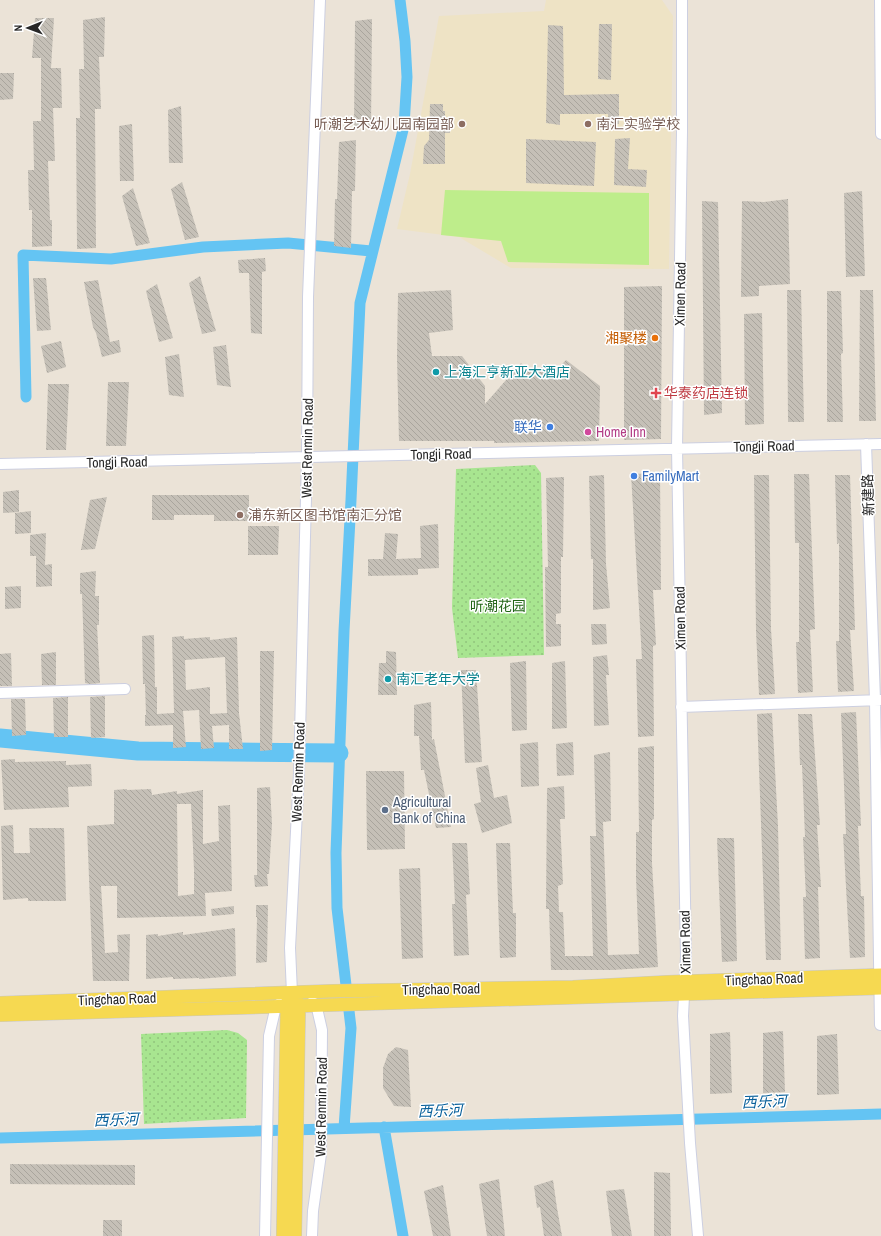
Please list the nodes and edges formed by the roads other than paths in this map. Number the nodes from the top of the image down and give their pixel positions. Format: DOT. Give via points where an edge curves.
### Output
graph roads {
  1 [pos="320,0"];
  2 [pos="682,0"];
  3 [pos="880,0"];
  4 [pos="881,134"];
  5 [pos="866,444"];
  6 [pos="881,444"];
  7 [pos="677,448"];
  8 [pos="307,458"];
  9 [pos="0,464"];
  10 [pos="125,689"];
  11 [pos="0,693"];
  12 [pos="878,700"];
  13 [pos="681,707"];
  14 [pos="880,900"];
  15 [pos="880,981"];
  16 [pos="685,988"];
  17 [pos="292,993"];
  18 [pos="340,997"];
  19 [pos="0,1003"];
  20 [pos="316,1004"];
  21 [pos="287,1005"];
  22 [pos="0,1015"];
  23 [pos="880,1026"];
  24 [pos="290,1153"];
  25 [pos="265,1236"];
  26 [pos="282,1236"];
  27 [pos="294,1236"];
  28 [pos="312,1236"];
  29 [pos="698,1236"];
  1 -- 8 [label="street, West Renmin Road" via="311,204"];
  2 -- 7 [label="street, Ximen Road"];
  3 -- 4 [label="street"];
  5 -- 6 [label="street, Tongji Road"];
  5 -- 7 [label="street, Tongji Road"];
  5 -- 12 [label="street, 新建路"];
  7 -- 8 [label="street, Tongji Road"];
  7 -- 13 [label="street, Ximen Road"];
  8 -- 9 [label="street, Tongji Road"];
  8 -- 17 [label="street, West Renmin Road" via="299,772 290,948"];
  10 -- 11 [label="street"];
  12 -- 13 [label="street"];
  12 -- 14 [label="street, 新建路"];
  13 -- 16 [label="street, Ximen Road"];
  14 -- 15 [label="street, 新建路"];
  15 -- 16 [label="main road, Tingchao Road"];
  15 -- 23 [label="street, 新建路"];
  16 -- 18 [label="main road, Tingchao Road"];
  16 -- 29 [label="street, Ximen Road" via="683,1016"];
  17 -- 18 [label="main road, Tingchao Road"];
  17 -- 19 [label="main road, Tingchao Road"];
  17 -- 20 [label="street"];
  17 -- 21 [label="main road, West Renmin Road"];
  18 -- 20 [label="main road, Tingchao Road"];
  20 -- 21 [label="main road, Tingchao Road"];
  20 -- 28 [label="street, West Renmin Road" via="322,1030 321,1154"];
  21 -- 22 [label="main road, Tingchao Road"];
  21 -- 24 [label="main road, West Renmin Road"];
  21 -- 25 [label="street, West Renmin Road" via="269,1036"];
  24 -- 26 [label="main road, West Renmin Road"];
  24 -- 27 [label="main road, West Renmin Road"];
}
